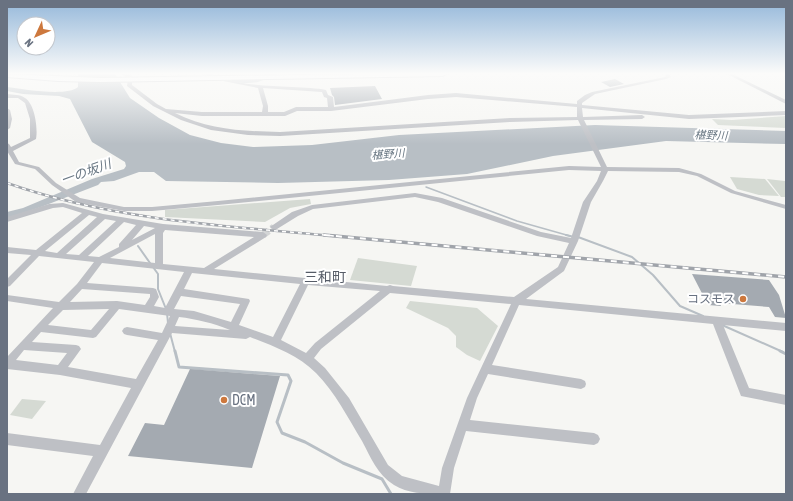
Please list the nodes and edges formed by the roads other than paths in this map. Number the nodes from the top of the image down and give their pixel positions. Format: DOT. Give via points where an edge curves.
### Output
graph roads {
  1 [pos="15,97"];
  2 [pos="145,97"];
  3 [pos="262,97"];
  4 [pos="330,97"];
  5 [pos="425,97"];
  6 [pos="482,97"];
  7 [pos="585,97"];
  8 [pos="578,106"];
  9 [pos="331,109"];
  10 [pos="7,110"];
  11 [pos="165,110"];
  12 [pos="265,113"];
  13 [pos="786,113"];
  14 [pos="660,115"];
  15 [pos="580,118"];
  16 [pos="8,120"];
  17 [pos="7,128"];
  18 [pos="8,147"];
  19 [pos="604,168"];
  20 [pos="418,184"];
  21 [pos="73,198"];
  22 [pos="440,200"];
  23 [pos="63,205"];
  24 [pos="786,207"];
  25 [pos="88,212"];
  26 [pos="103,216"];
  27 [pos="122,219"];
  28 [pos="7,220"];
  29 [pos="142,223"];
  30 [pos="163,227"];
  31 [pos="274,227"];
  32 [pos="574,241"];
  33 [pos="121,249"];
  34 [pos="7,250"];
  35 [pos="37,254"];
  36 [pos="58,256"];
  37 [pos="81,258"];
  38 [pos="100,260"];
  39 [pos="159,266"];
  40 [pos="190,270"];
  41 [pos="206,271"];
  42 [pos="306,281"];
  43 [pos="7,284"];
  44 [pos="80,286"];
  45 [pos="390,288"];
  46 [pos="178,292"];
  47 [pos="7,298"];
  48 [pos="517,300"];
  49 [pos="61,306"];
  50 [pos="117,306"];
  51 [pos="147,308"];
  52 [pos="172,311"];
  53 [pos="716,320"];
  54 [pos="786,327"];
  55 [pos="40,328"];
  56 [pos="233,328"];
  57 [pos="127,331"];
  58 [pos="166,333"];
  59 [pos="258,336"];
  60 [pos="275,342"];
  61 [pos="22,346"];
  62 [pos="308,359"];
  63 [pos="7,364"];
  64 [pos="485,369"];
  65 [pos="60,370"];
  66 [pos="139,384"];
  67 [pos="581,384"];
  68 [pos="786,400"];
  69 [pos="462,425"];
  70 [pos="7,439"];
  71 [pos="594,439"];
  72 [pos="103,451"];
  73 [pos="444,493"];
  74 [pos="79,494"];
  1 -- 18 [label="street" via="25,99 28,103 34,131 33,139"];
  2 -- 11 [label="street"];
  3 -- 12 [label="street" via="266,105"];
  4 -- 9 [label="street"];
  5 -- 9 [label="street"];
  6 -- 8 [label="street"];
  7 -- 8 [label="street"];
  8 -- 14 [label="street"];
  8 -- 15 [label="street"];
  9 -- 12 [label="street" via="296,109 285,114"];
  10 -- 16 [label="street"];
  11 -- 12 [label="street" via="202,114"];
  11 -- 15 [label="street" via="195,124 213,128 233,132 280,134"];
  13 -- 14 [label="street" via="696,117"];
  14 -- 15 [label="street"];
  15 -- 19 [label="street"];
  16 -- 17 [label="street"];
  18 -- 21 [label="street" via="17,163 37,168"];
  19 -- 20 [label="street" via="559,169"];
  19 -- 24 [label="street" via="679,170 699,175 733,192"];
  19 -- 32 [label="street"];
  20 -- 21 [label="street" via="152,209 124,209 91,204"];
  20 -- 22 [label="street"];
  21 -- 23 [label="street"];
  22 -- 31 [label="street" via="415,195 312,207"];
  22 -- 32 [label="street" via="540,234"];
  23 -- 25 [label="street"];
  23 -- 28 [label="street"];
  25 -- 26 [label="street"];
  25 -- 35 [label="street"];
  26 -- 27 [label="street"];
  26 -- 36 [label="street"];
  27 -- 29 [label="street"];
  27 -- 37 [label="street"];
  29 -- 30 [label="street"];
  29 -- 33 [label="street"];
  30 -- 33 [label="street"];
  30 -- 39 [label="street" via="160,233"];
  30 -- 41 [label="street" via="263,235"];
  32 -- 48 [label="street" via="562,269"];
  33 -- 38 [label="street"];
  34 -- 35 [label="street"];
  35 -- 36 [label="street"];
  35 -- 43 [label="street"];
  36 -- 37 [label="street"];
  37 -- 38 [label="street"];
  38 -- 39 [label="street"];
  38 -- 44 [label="street"];
  39 -- 40 [label="street"];
  40 -- 41 [label="street"];
  40 -- 46 [label="street"];
  41 -- 42 [label="street"];
  42 -- 45 [label="street"];
  42 -- 60 [label="street"];
  44 -- 49 [label="street"];
  44 -- 51 [label="street" via="153,291 156,297"];
  45 -- 48 [label="street"];
  45 -- 62 [label="street" via="318,346"];
  46 -- 52 [label="street"];
  46 -- 56 [label="street" via="246,301"];
  47 -- 49 [label="street"];
  48 -- 53 [label="street"];
  48 -- 64 [label="street"];
  49 -- 50 [label="street"];
  49 -- 55 [label="street"];
  50 -- 51 [label="street"];
  50 -- 55 [label="street" via="94,334"];
  51 -- 52 [label="street"];
  52 -- 56 [label="street" via="200,316"];
  52 -- 58 [label="street"];
  53 -- 54 [label="street"];
  53 -- 68 [label="street" via="745,392"];
  55 -- 61 [label="street"];
  56 -- 59 [label="street"];
  57 -- 58 [label="street"];
  58 -- 59 [label="street"];
  58 -- 66 [label="street"];
  59 -- 60 [label="street"];
  60 -- 62 [label="street"];
  61 -- 63 [label="street"];
  61 -- 65 [label="street" via="76,349"];
  62 -- 73 [label="street" via="321,371 345,402 384,469 399,481"];
  63 -- 65 [label="street"];
  64 -- 67 [label="street"];
  64 -- 69 [label="street"];
  65 -- 66 [label="street"];
  66 -- 72 [label="street"];
  69 -- 71 [label="street"];
  69 -- 73 [label="street" via="448,468"];
  70 -- 72 [label="street"];
  72 -- 74 [label="street"];
}
